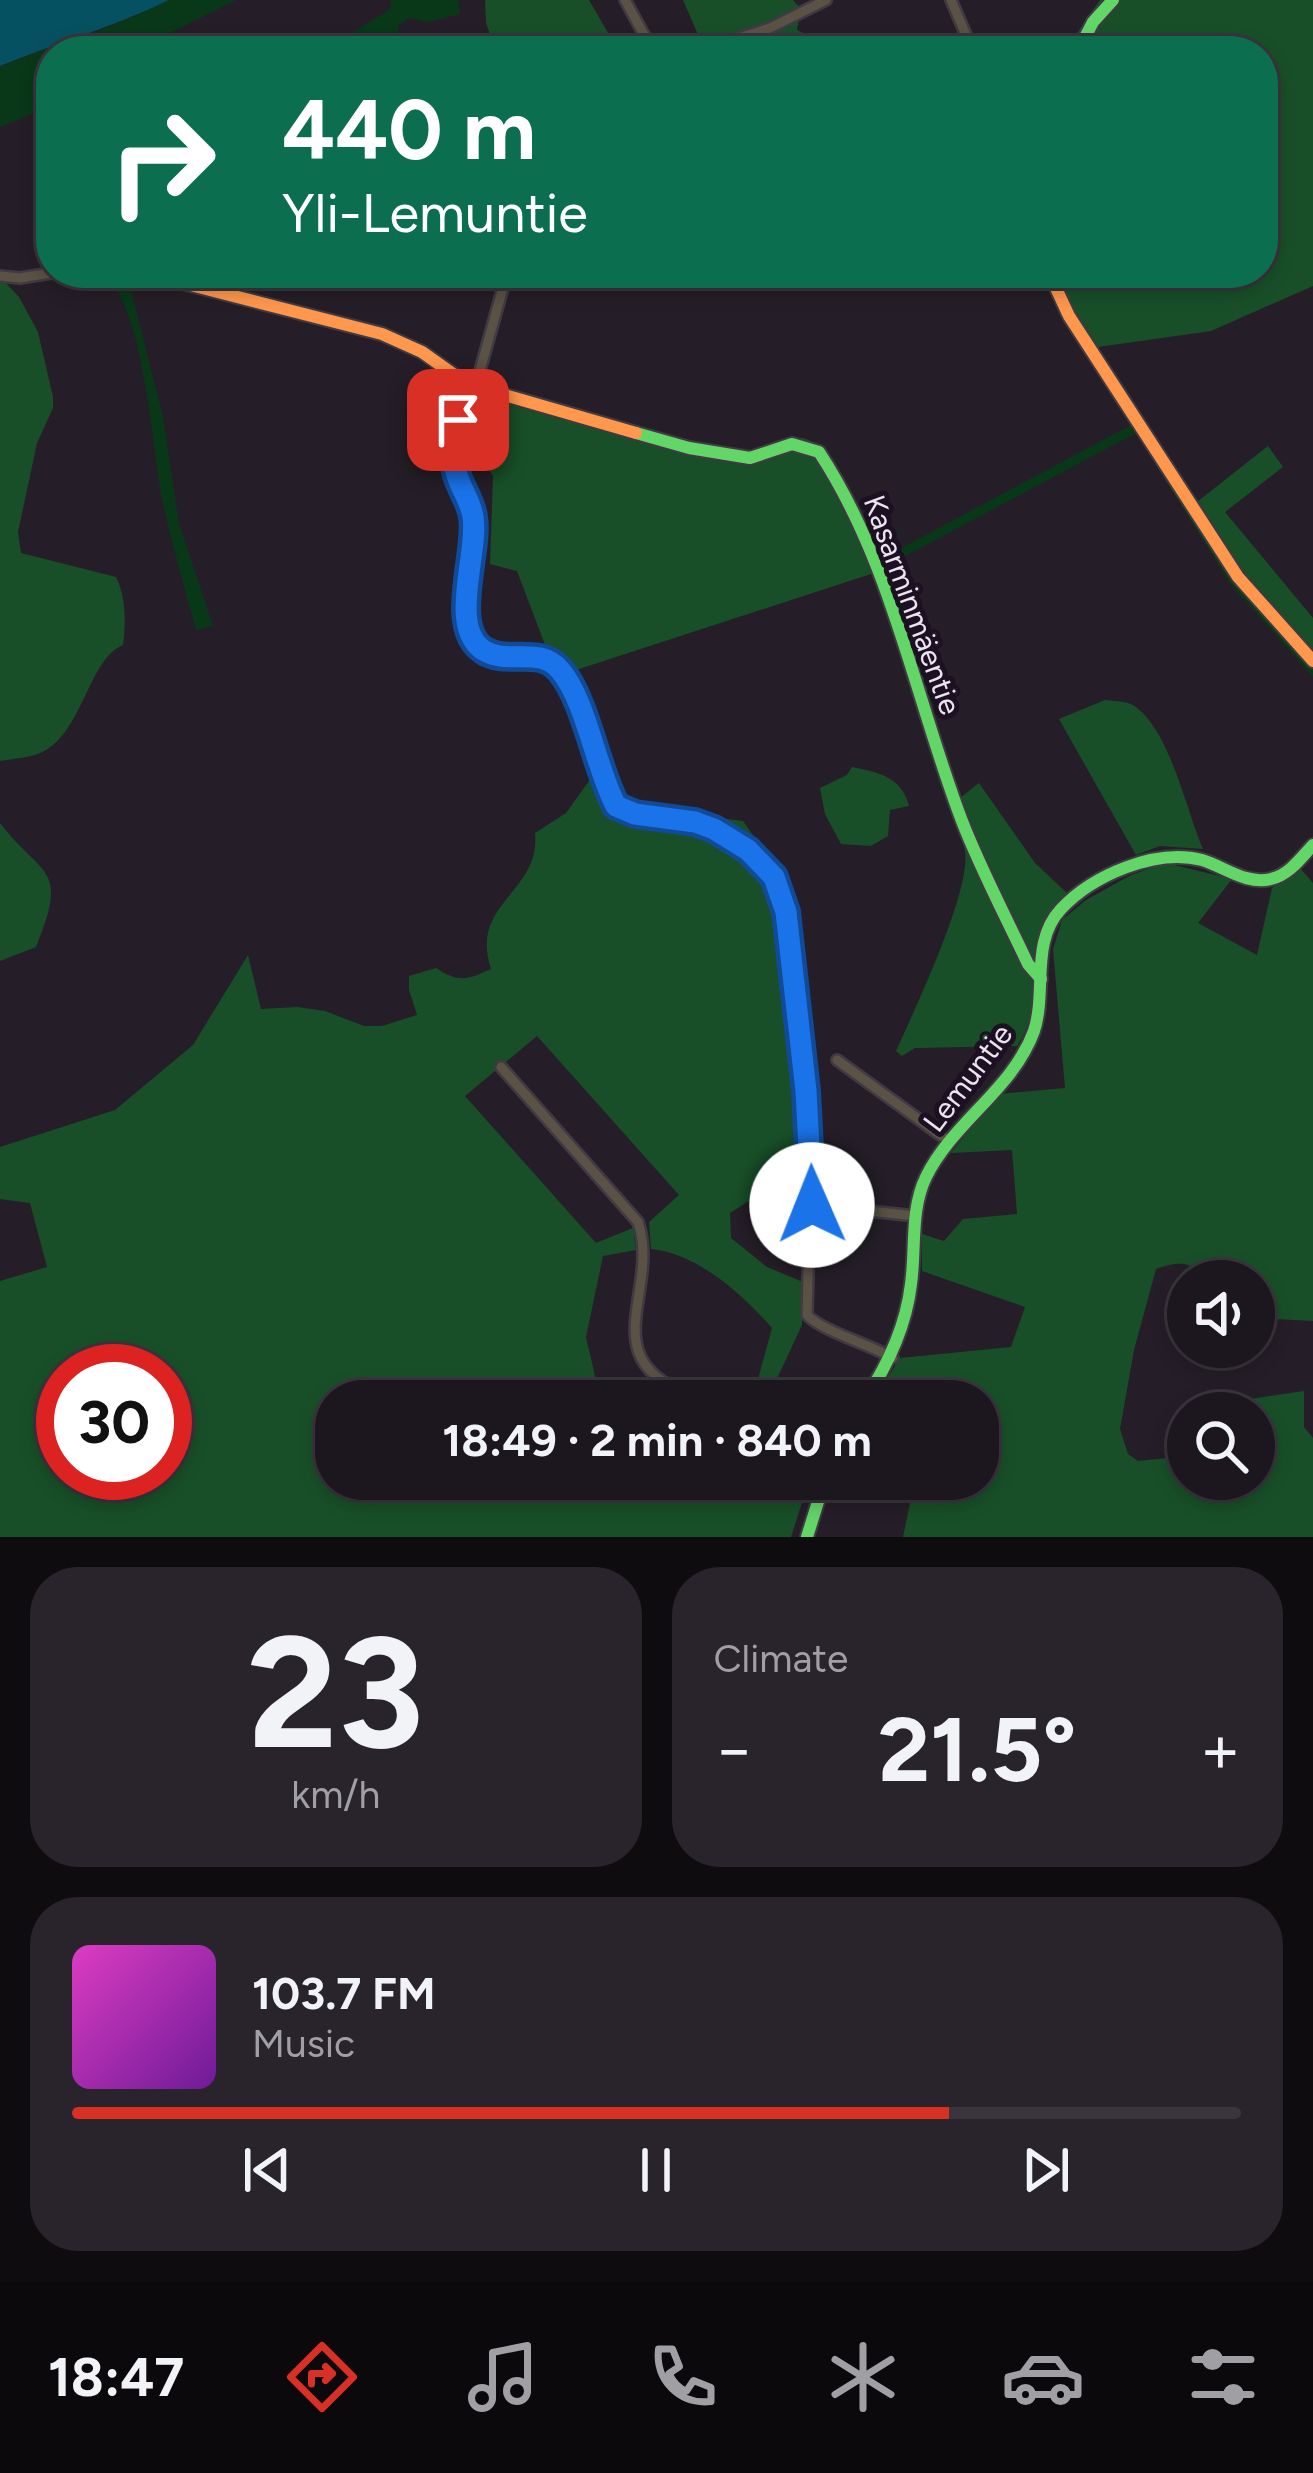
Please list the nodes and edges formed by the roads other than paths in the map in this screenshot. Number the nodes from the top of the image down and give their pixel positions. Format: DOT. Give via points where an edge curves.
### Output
graph roads {
  1 [pos="625,0"];
  2 [pos="826,0"];
  3 [pos="951,0"];
  4 [pos="1113,0"];
  5 [pos="645,36"];
  6 [pos="745,36"];
  7 [pos="967,36"];
  8 [pos="1086,36"];
  9 [pos="36,275"];
  10 [pos="0,276"];
  11 [pos="203,288"];
  12 [pos="502,288"];
  13 [pos="1056,288"];
  14 [pos="472,385"];
  15 [pos="1313,661"];
  16 [pos="1313,845"];
  17 [pos="1041,979"];
  18 [pos="837,1060"];
  19 [pos="501,1067"];
  20 [pos="950,1142"];
  21 [pos="812,1205"];
  22 [pos="916,1216"];
  23 [pos="892,1358"];
  24 [pos="668,1380"];
  25 [pos="878,1380"];
  26 [pos="818,1500"];
  27 [pos="807,1537"];
  1 -- 5 [label="street"];
  2 -- 6 [label="street"];
  3 -- 7 [label="street"];
  4 -- 8 [label="street"];
  9 -- 10 [label="street"];
  11 -- 14 [label="street" via="382,334"];
  12 -- 14 [label="street"];
  13 -- 15 [label="street" via="1238,577"];
  14 -- 17 [label="street, Kasarminmäentie" via="689,448 750,458 793,444 819,452 849,498 877,568 963,823"];
  14 -- 21 [label="street" via="454,452 474,523 467,619 485,652 545,658 563,673 616,806 732,838 763,862 782,894"];
  16 -- 17 [label="street, Lemuntie" via="1281,875 1259,880 1174,856 1136,866 1060,911"];
  17 -- 20 [label="street, Lemuntie" via="1027,1046"];
  18 -- 20 [label="street"];
  19 -- 24 [label="street" via="638,1222 634,1335 644,1367"];
  20 -- 22 [label="street, Lemuntie" via="926,1177"];
  21 -- 22 [label="street"];
  21 -- 23 [label="street" via="806,1309 815,1324"];
  22 -- 23 [label="street, Lemuntie" via="908,1308"];
  23 -- 25 [label="street, Lemuntie"];
  26 -- 27 [label="street"];
}
